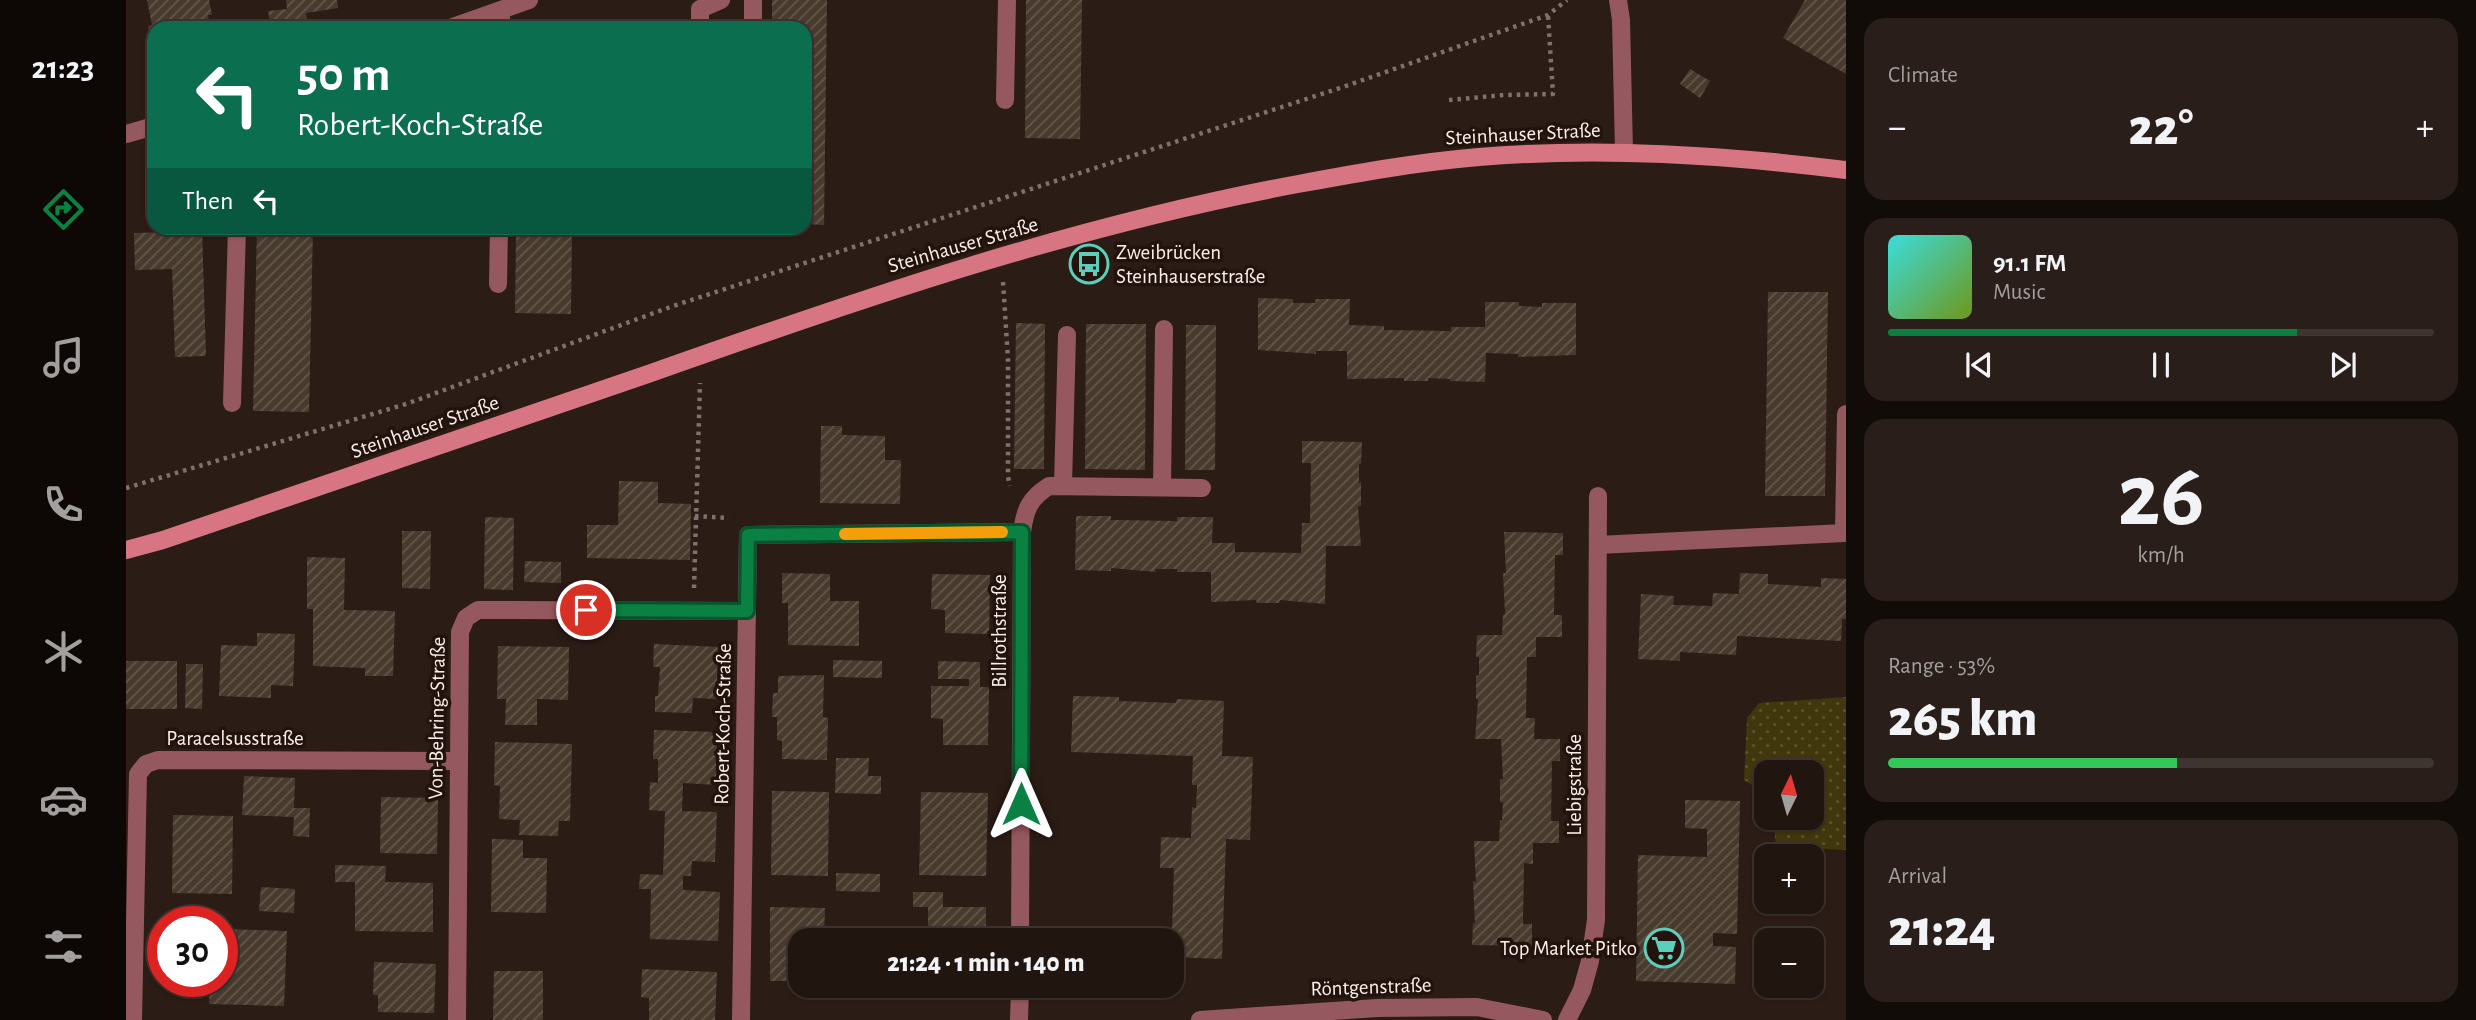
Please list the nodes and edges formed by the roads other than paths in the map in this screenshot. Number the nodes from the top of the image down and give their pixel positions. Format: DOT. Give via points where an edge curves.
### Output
graph roads {
  1 [pos="528,0"];
  2 [pos="720,0"];
  3 [pos="753,0"];
  4 [pos="1007,0"];
  5 [pos="1618,0"];
  6 [pos="501,19"];
  7 [pos="700,21"];
  8 [pos="752,21"];
  9 [pos="1005,100"];
  10 [pos="147,128"];
  11 [pos="126,134"];
  12 [pos="1624,152"];
  13 [pos="1846,170"];
  14 [pos="237,235"];
  15 [pos="499,235"];
  16 [pos="498,284"];
  17 [pos="1164,329"];
  18 [pos="1067,335"];
  19 [pos="232,403"];
  20 [pos="1846,414"];
  21 [pos="1063,485"];
  22 [pos="1162,487"];
  23 [pos="1202,488"];
  24 [pos="1598,496"];
  25 [pos="1022,532"];
  26 [pos="1598,545"];
  27 [pos="126,550"];
  28 [pos="747,611"];
  29 [pos="458,761"];
  30 [pos="131,818"];
  31 [pos="1020,928"];
  32 [pos="1020,998"];
  33 [pos="133,1020"];
  34 [pos="457,1020"];
  35 [pos="741,1020"];
  36 [pos="1019,1020"];
  37 [pos="1200,1020"];
  38 [pos="1543,1020"];
  39 [pos="1567,1020"];
  1 -- 6 [label="street"];
  2 -- 7 [label="street" via="700,9"];
  3 -- 8 [label="street"];
  4 -- 9 [label="street"];
  5 -- 12 [label="street"];
  10 -- 11 [label="street"];
  12 -- 13 [label="main road, Steinhauser Straße"];
  12 -- 27 [label="main road, Steinhauser Straße" via="1478,157 1353,174 1133,220 874,295 463,439"];
  14 -- 19 [label="street"];
  15 -- 16 [label="street"];
  17 -- 22 [label="street"];
  18 -- 21 [label="street"];
  20 -- 26 [label="street" via="1844,533"];
  21 -- 22 [label="street"];
  21 -- 25 [label="street, Billrothstraße" via="1049,486 1035,495 1025,510"];
  22 -- 23 [label="street"];
  24 -- 26 [label="street, Liebigstraße"];
  25 -- 28 [label="street, Robert-Koch-Straße" via="748,535"];
  25 -- 31 [label="street, Billrothstraße"];
  26 -- 39 [label="street, Liebigstraße" via="1596,920 1582,990"];
  28 -- 29 [label="street, Von-Behring-Straße" via="478,610 466,618 460,632"];
  28 -- 35 [label="street, Robert-Koch-Straße"];
  29 -- 30 [label="street, Paracelsusstraße" via="159,760 146,764 138,774"];
  29 -- 34 [label="street, Von-Behring-Straße"];
  30 -- 33 [label="street, Paracelsusstraße"];
  32 -- 36 [label="street"];
  37 -- 38 [label="street, Röntgenstraße" via="1377,1008 1477,1007"];
}
